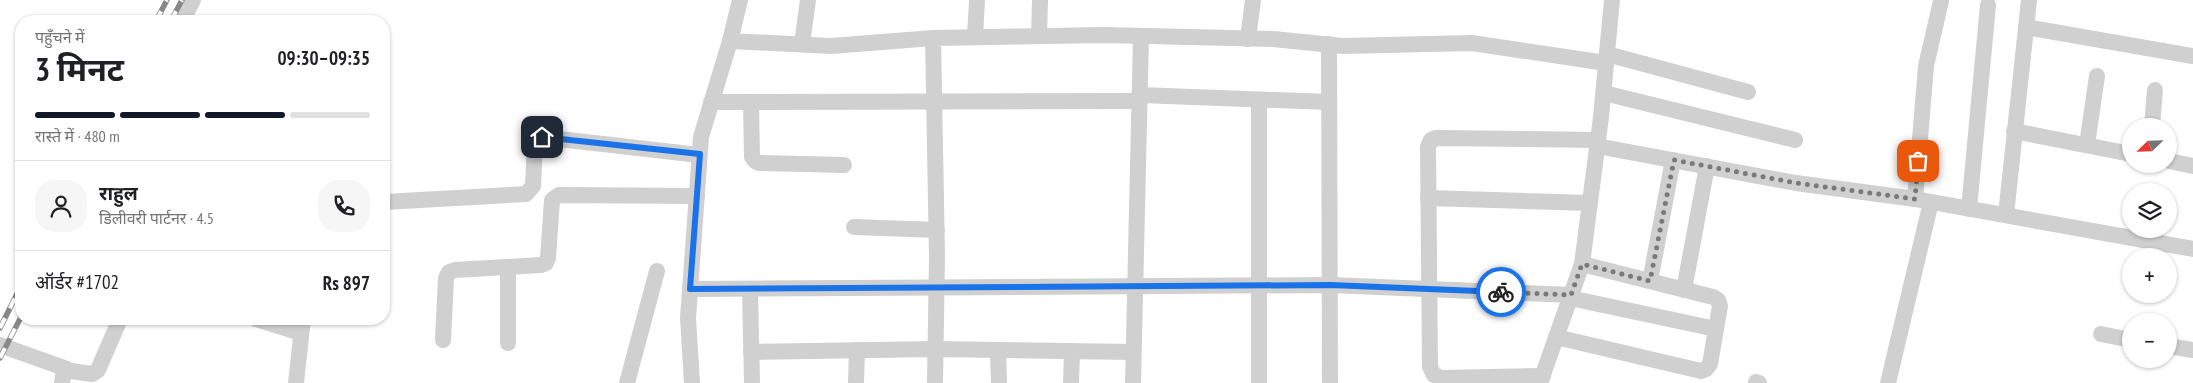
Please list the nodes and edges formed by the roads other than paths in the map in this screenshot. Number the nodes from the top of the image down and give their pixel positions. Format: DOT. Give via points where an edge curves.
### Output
graph roads {
  1 [pos="194,0"];
  2 [pos="740,0"];
  3 [pos="808,0"];
  4 [pos="977,0"];
  5 [pos="1040,0"];
  6 [pos="1253,0"];
  7 [pos="1612,0"];
  8 [pos="2029,0"];
  9 [pos="1940,1"];
  10 [pos="1988,5"];
  11 [pos="185,15"];
  12 [pos="2026,27"];
  13 [pos="1039,36"];
  14 [pos="1141,36"];
  15 [pos="975,37"];
  16 [pos="933,38"];
  17 [pos="1248,39"];
  18 [pos="730,41"];
  19 [pos="802,44"];
  20 [pos="1329,44"];
  21 [pos="2193,56"];
  22 [pos="1607,58"];
  23 [pos="2097,76"];
  24 [pos="2155,90"];
  25 [pos="1748,92"];
  26 [pos="1604,93"];
  27 [pos="1139,98"];
  28 [pos="1260,100"];
  29 [pos="711,102"];
  30 [pos="1329,102"];
  31 [pos="751,103"];
  32 [pos="934,103"];
  33 [pos="2153,118"];
  34 [pos="2014,131"];
  35 [pos="1795,140"];
  36 [pos="1597,143"];
  37 [pos="2087,145"];
  38 [pos="2122,152"];
  39 [pos="700,154"];
  40 [pos="1674,160"];
  41 [pos="2178,163"];
  42 [pos="844,165"];
  43 [pos="1707,166"];
  44 [pos="2193,166"];
  45 [pos="697,196"];
  46 [pos="1428,198"];
  47 [pos="1914,199"];
  48 [pos="390,202"];
  49 [pos="1590,203"];
  50 [pos="1969,209"];
  51 [pos="2006,215"];
  52 [pos="854,227"];
  53 [pos="937,230"];
  54 [pos="2193,249"];
  55 [pos="1582,264"];
  56 [pos="508,267"];
  57 [pos="657,271"];
  58 [pos="1650,281"];
  59 [pos="1331,285"];
  60 [pos="1135,286"];
  61 [pos="1259,287"];
  62 [pos="937,288"];
  63 [pos="690,289"];
  64 [pos="750,289"];
  65 [pos="1430,289"];
  66 [pos="1684,290"];
  67 [pos="1570,297"];
  68 [pos="117,325"];
  69 [pos="302,326"];
  70 [pos="1716,329"];
  71 [pos="2100,334"];
  72 [pos="1556,337"];
  73 [pos="2122,338"];
  74 [pos="443,340"];
  75 [pos="508,343"];
  76 [pos="0,345"];
  77 [pos="2177,347"];
  78 [pos="935,349"];
  79 [pos="858,350"];
  80 [pos="998,350"];
  81 [pos="2193,350"];
  82 [pos="1072,351"];
  83 [pos="751,352"];
  84 [pos="1134,352"];
  85 [pos="64,376"];
  86 [pos="1542,380"];
  87 [pos="296,383"];
  88 [pos="627,383"];
  89 [pos="692,383"];
  90 [pos="752,383"];
  91 [pos="856,383"];
  92 [pos="935,383"];
  93 [pos="999,383"];
  94 [pos="1071,383"];
  95 [pos="1133,383"];
  96 [pos="1259,383"];
  97 [pos="1330,383"];
  98 [pos="1888,383"];
  1 -- 11 [label="street"];
  2 -- 18 [label="street"];
  3 -- 19 [label="street"];
  4 -- 15 [label="street"];
  5 -- 13 [label="street"];
  6 -- 17 [label="street"];
  7 -- 22 [label="street"];
  8 -- 12 [label="street"];
  9 -- 47 [label="street" via="1926,66"];
  10 -- 50 [label="street"];
  12 -- 21 [label="street"];
  12 -- 34 [label="street"];
  13 -- 14 [label="street"];
  13 -- 15 [label="street"];
  14 -- 17 [label="street"];
  14 -- 27 [label="street"];
  15 -- 16 [label="street"];
  16 -- 19 [label="street" via="831,46"];
  16 -- 32 [label="street"];
  17 -- 20 [label="street"];
  18 -- 19 [label="street"];
  18 -- 29 [label="street"];
  20 -- 22 [label="street" via="1472,43"];
  20 -- 30 [label="street"];
  22 -- 25 [label="street"];
  22 -- 26 [label="street"];
  23 -- 37 [label="street"];
  24 -- 33 [label="street"];
  26 -- 35 [label="street"];
  26 -- 36 [label="street"];
  27 -- 28 [label="street"];
  27 -- 32 [label="street"];
  27 -- 60 [label="street"];
  28 -- 30 [label="street"];
  28 -- 61 [label="street"];
  29 -- 31 [label="street"];
  29 -- 39 [label="street" via="700,138"];
  30 -- 59 [label="street"];
  31 -- 32 [label="street"];
  31 -- 42 [label="street" via="754,162"];
  32 -- 53 [label="street"];
  34 -- 37 [label="street"];
  34 -- 51 [label="street"];
  36 -- 40 [label="street"];
  36 -- 46 [label="street" via="1436,138 1428,146"];
  36 -- 49 [label="street"];
  37 -- 38 [label="street"];
  39 -- 45 [label="street"];
  39 -- 48 [label="street" via="542,137 535,144 533,186 526,194"];
  40 -- 43 [label="street"];
  40 -- 58 [label="street"];
  41 -- 44 [label="street"];
  43 -- 47 [label="street" via="1796,183"];
  43 -- 66 [label="street"];
  45 -- 56 [label="street" via="559,195 552,200 546,263"];
  45 -- 63 [label="street"];
  46 -- 49 [label="street"];
  46 -- 65 [label="street"];
  47 -- 50 [label="street"];
  47 -- 98 [label="street"];
  49 -- 55 [label="street"];
  50 -- 51 [label="street"];
  51 -- 54 [label="street"];
  52 -- 53 [label="street"];
  53 -- 62 [label="street"];
  55 -- 58 [label="street"];
  55 -- 67 [label="street"];
  56 -- 74 [label="street" via="449,272"];
  56 -- 75 [label="street"];
  57 -- 88 [label="street"];
  58 -- 66 [label="street"];
  59 -- 61 [label="street"];
  59 -- 65 [label="street"];
  59 -- 97 [label="street"];
  60 -- 61 [label="street"];
  60 -- 62 [label="street"];
  60 -- 84 [label="street"];
  61 -- 96 [label="street"];
  62 -- 64 [label="street"];
  62 -- 78 [label="street"];
  63 -- 64 [label="street"];
  63 -- 89 [label="street" via="688,318"];
  64 -- 83 [label="street"];
  65 -- 67 [label="street"];
  65 -- 86 [label="street" via="1430,367 1434,375 1441,378"];
  66 -- 70 [label="street" via="1718,300"];
  67 -- 70 [label="street"];
  67 -- 72 [label="street"];
  68 -- 85 [label="street" via="98,370 92,374"];
  69 -- 87 [label="street"];
  70 -- 72 [label="street" via="1710,364 1701,371"];
  71 -- 73 [label="street"];
  72 -- 86 [label="street"];
  76 -- 85 [label="street"];
  77 -- 81 [label="street"];
  78 -- 79 [label="street"];
  78 -- 80 [label="street"];
  78 -- 92 [label="street"];
  79 -- 83 [label="street"];
  79 -- 91 [label="street"];
  80 -- 82 [label="street"];
  80 -- 93 [label="street"];
  82 -- 84 [label="street"];
  82 -- 94 [label="street"];
  83 -- 90 [label="street"];
  84 -- 95 [label="street"];
}
